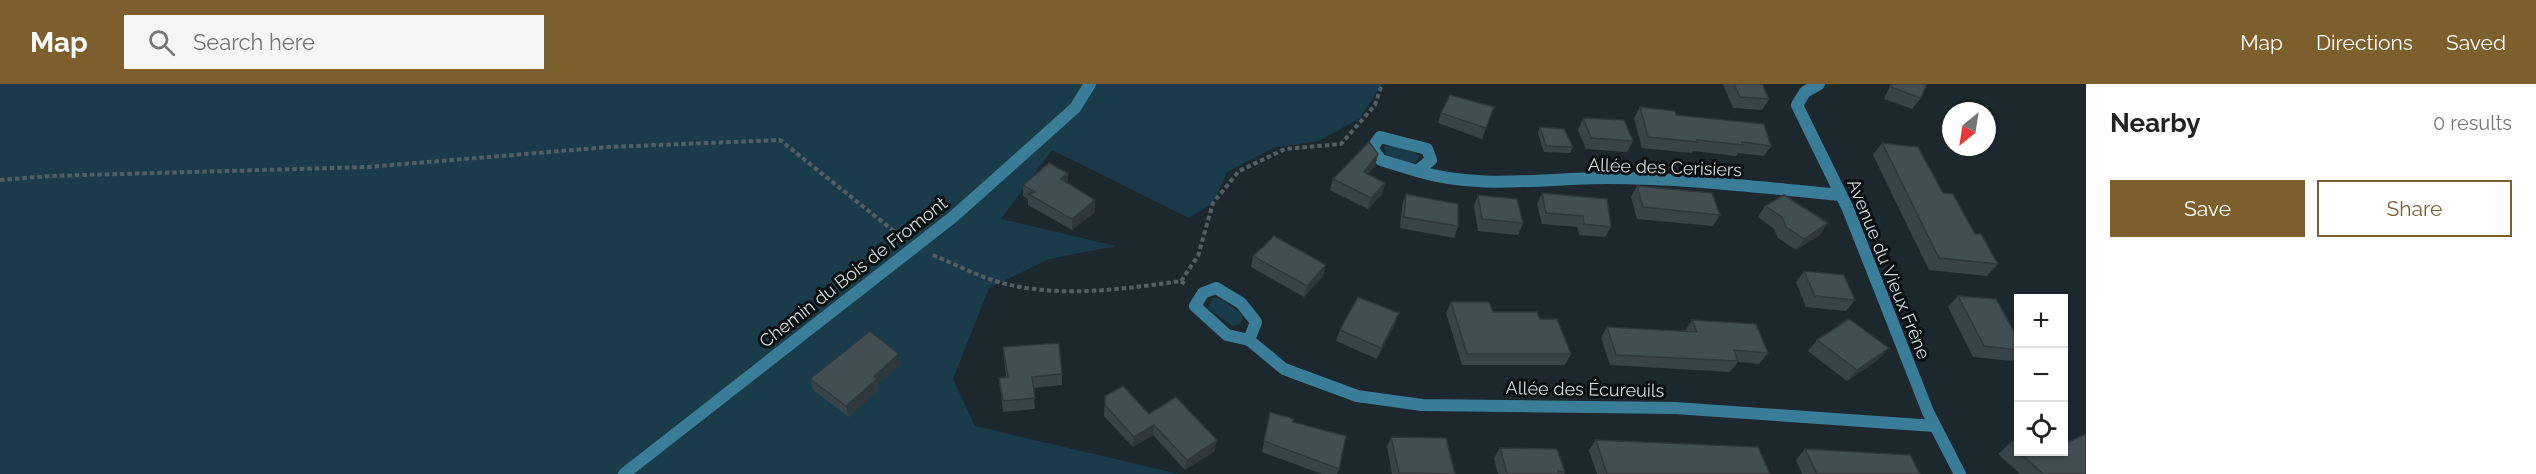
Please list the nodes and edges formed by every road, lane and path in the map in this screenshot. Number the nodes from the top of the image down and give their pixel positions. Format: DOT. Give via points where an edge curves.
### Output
graph roads {
  1 [pos="1090,84"];
  2 [pos="1382,84"];
  3 [pos="1819,84"];
  4 [pos="1417,171"];
  5 [pos="0,180"];
  6 [pos="1841,195"];
  7 [pos="913,247"];
  8 [pos="1249,340"];
  9 [pos="1935,426"];
  10 [pos="624,474"];
  11 [pos="1960,474"];
  1 -- 7 [label="street, Chemin du Bois de Fromont" via="1076,108 954,218"];
  2 -- 7 [label="path" via="1375,105 1341,144 1286,149 1239,171 1213,203 1198,256 1181,281 1096,293 1005,284"];
  3 -- 6 [label="street, Avenue du Vieux Frêne" via="1805,92 1797,105"];
  4 -- 4 [label="street, Allée des Cerisiers" via="1431,160 1427,149 1380,137 1372,148 1381,160"];
  4 -- 6 [label="street, Allée des Cerisiers" via="1440,178 1512,184 1664,179"];
  5 -- 7 [label="path" via="368,167 609,147 780,140"];
  6 -- 9 [label="street, Avenue du Vieux Frêne"];
  7 -- 10 [label="street, Chemin du Bois de Fromont"];
  8 -- 8 [label="street, Allée des Écureuils" via="1256,322 1241,303 1216,288 1203,293 1195,306 1227,335"];
  8 -- 9 [label="street, Allée des Écureuils" via="1284,369 1357,396 1422,405 1675,408"];
  9 -- 11 [label="street, Avenue du Vieux Frêne"];
}
